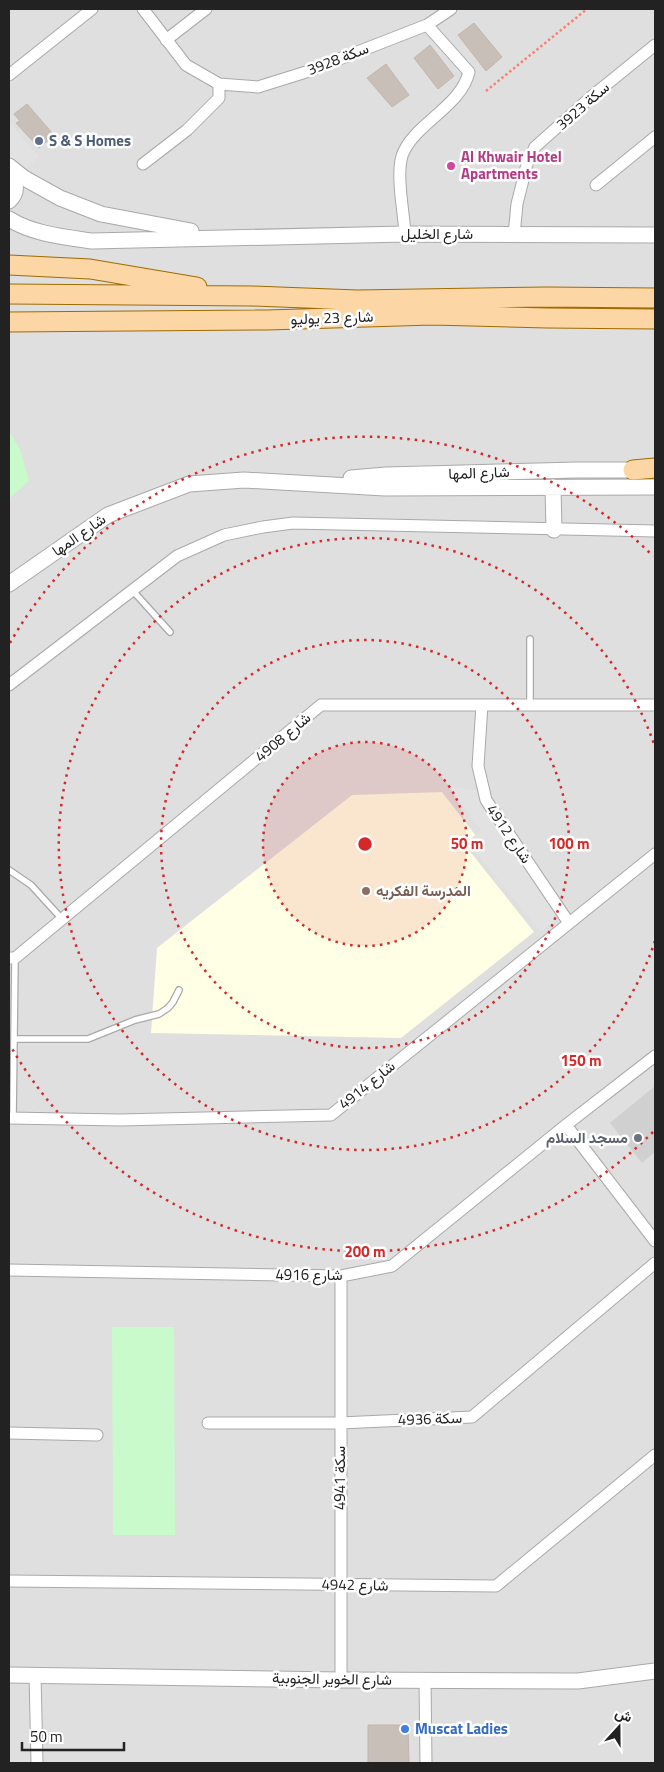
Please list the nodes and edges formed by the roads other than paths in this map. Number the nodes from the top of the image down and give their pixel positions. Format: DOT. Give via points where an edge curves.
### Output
graph roads {
  1 [pos="92,9"];
  2 [pos="143,9"];
  3 [pos="206,9"];
  4 [pos="451,9"];
  5 [pos="427,24"];
  6 [pos="166,40"];
  7 [pos="655,45"];
  8 [pos="9,75"];
  9 [pos="219,84"];
  10 [pos="655,137"];
  11 [pos="143,164"];
  12 [pos="9,166"];
  13 [pos="9,171"];
  14 [pos="599,182"];
  15 [pos="9,201"];
  16 [pos="9,218"];
  17 [pos="406,234"];
  18 [pos="514,235"];
  19 [pos="655,235"];
  20 [pos="219,237"];
  21 [pos="9,264"];
  22 [pos="9,294"];
  23 [pos="252,296"];
  24 [pos="655,298"];
  25 [pos="655,318"];
  26 [pos="135,321"];
  27 [pos="9,322"];
  28 [pos="9,333"];
  29 [pos="655,469"];
  30 [pos="633,470"];
  31 [pos="302,483"];
  32 [pos="553,487"];
  33 [pos="655,487"];
  34 [pos="554,530"];
  35 [pos="655,531"];
  36 [pos="9,584"];
  37 [pos="133,591"];
  38 [pos="170,632"];
  39 [pos="530,639"];
  40 [pos="9,685"];
  41 [pos="482,705"];
  42 [pos="530,705"];
  43 [pos="655,705"];
  44 [pos="655,854"];
  45 [pos="9,870"];
  46 [pos="62,919"];
  47 [pos="568,922"];
  48 [pos="12,958"];
  49 [pos="179,990"];
  50 [pos="14,1039"];
  51 [pos="655,1056"];
  52 [pos="11,1118"];
  53 [pos="566,1125"];
  54 [pos="655,1240"];
  55 [pos="655,1263"];
  56 [pos="9,1270"];
  57 [pos="341,1276"];
  58 [pos="208,1423"];
  59 [pos="340,1423"];
  60 [pos="9,1433"];
  61 [pos="96,1435"];
  62 [pos="655,1455"];
  63 [pos="9,1581"];
  64 [pos="340,1584"];
  65 [pos="655,1671"];
  66 [pos="9,1674"];
  67 [pos="35,1674"];
  68 [pos="341,1680"];
  69 [pos="425,1680"];
  70 [pos="37,1763"];
  71 [pos="426,1763"];
  1 -- 8 [label="street"];
  2 -- 6 [label="street, سكة 3928"];
  3 -- 6 [label="street"];
  4 -- 5 [label="street, سكة 3928"];
  5 -- 9 [label="street, سكة 3928" via="306,72 258,87"];
  5 -- 17 [label="street" via="469,72 459,93 407,145 402,157 400,173"];
  6 -- 9 [label="street, سكة 3928" via="186,65"];
  7 -- 18 [label="street, سكة 3923" via="535,147 527,164 517,204"];
  9 -- 11 [label="street" via="219,98 187,130"];
  10 -- 14 [label="street"];
  12 -- 20 [label="street, شارع الخليل" via="60,198 101,214"];
  13 -- 15 [label="street" via="16,185"];
  16 -- 20 [label="street, شارع الخليل" via="21,226 92,241"];
  17 -- 18 [label="street, شارع الخليل"];
  17 -- 20 [label="street, شارع الخليل"];
  18 -- 19 [label="street, شارع الخليل"];
  21 -- 23 [label="main road" via="90,268"];
  22 -- 23 [label="main road, شارع 23 يوليو"];
  23 -- 24 [label="main road, شارع 23 يوليو" via="357,300"];
  25 -- 26 [label="main road, شارع 23 يوليو" via="432,315"];
  26 -- 27 [label="main road, شارع 23 يوليو"];
  26 -- 28 [label="main road"];
  29 -- 30 [label="main road"];
  30 -- 31 [label="street, شارع المها" via="386,475"];
  31 -- 32 [label="street, شارع المها" via="385,488"];
  31 -- 36 [label="street, شارع المها" via="244,480 189,484 108,515"];
  32 -- 33 [label="street, شارع المها"];
  32 -- 34 [label="street"];
  34 -- 35 [label="street"];
  34 -- 37 [label="street" via="263,526 224,536 177,556"];
  37 -- 38 [label="lane"];
  37 -- 40 [label="street"];
  39 -- 42 [label="lane"];
  41 -- 42 [label="street, 4908 شارع"];
  41 -- 46 [label="street, 4908 شارع" via="321,705"];
  41 -- 47 [label="street, 4912 شارع" via="478,766 486,800"];
  42 -- 43 [label="street, 4908 شارع"];
  44 -- 47 [label="street, 4914 شارع"];
  45 -- 46 [label="lane" via="31,885"];
  46 -- 48 [label="street, 4908 شارع"];
  47 -- 52 [label="street, 4914 شارع" via="330,1115 120,1120"];
  48 -- 50 [label="lane"];
  49 -- 50 [label="lane" via="168,1008 159,1014 88,1039"];
  50 -- 52 [label="lane"];
  51 -- 53 [label="street, 4916 شارع"];
  53 -- 54 [label="street"];
  53 -- 57 [label="street, 4916 شارع" via="392,1266"];
  55 -- 59 [label="street, سكة 4936" via="472,1417"];
  56 -- 57 [label="street, 4916 شارع"];
  57 -- 59 [label="street, سكة 4941"];
  58 -- 59 [label="street, سكة 4936"];
  59 -- 64 [label="street, سكة 4941"];
  60 -- 61 [label="street"];
  62 -- 64 [label="street, 4942 شارع" via="496,1586"];
  63 -- 64 [label="street, 4942 شارع"];
  64 -- 68 [label="street, سكة 4941"];
  65 -- 69 [label="street, شارع الخوير الجنوبية" via="578,1681"];
  66 -- 67 [label="street, شارع الخوير الجنوبية"];
  67 -- 68 [label="street, شارع الخوير الجنوبية"];
  67 -- 70 [label="street"];
  68 -- 69 [label="street, شارع الخوير الجنوبية"];
  69 -- 71 [label="street"];
}
